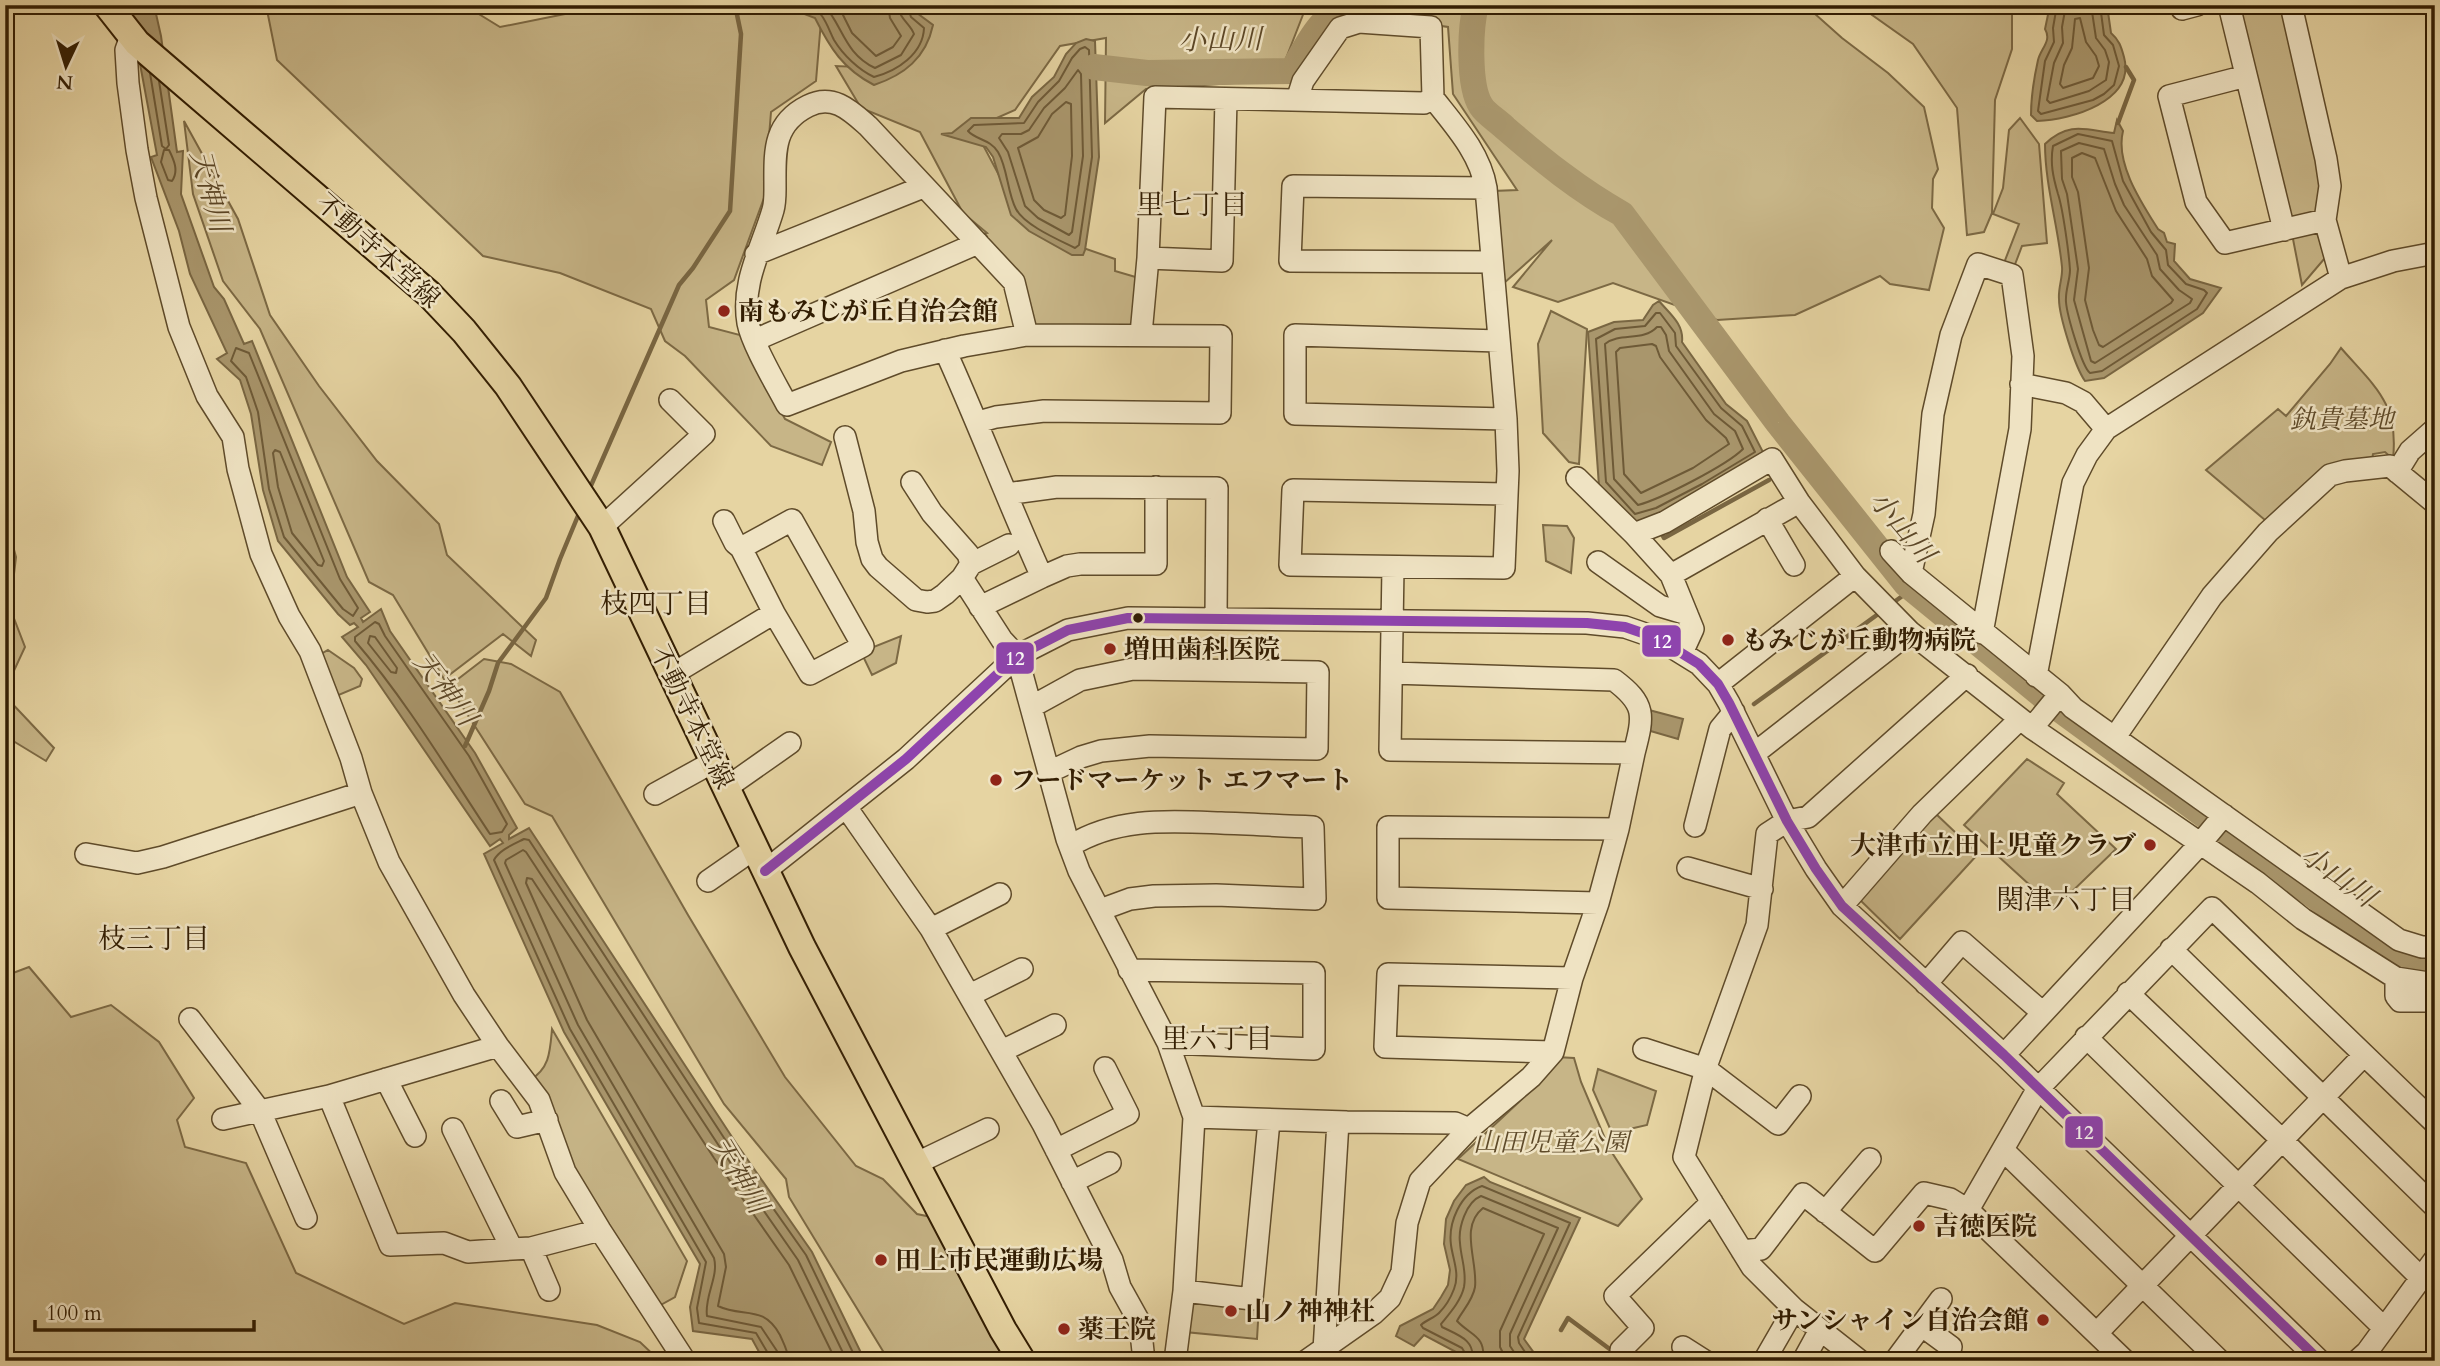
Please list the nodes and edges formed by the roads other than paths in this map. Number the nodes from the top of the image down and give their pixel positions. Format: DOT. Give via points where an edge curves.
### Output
graph roads {
  1 [pos="107,5"];
  2 [pos="2181,5"];
  3 [pos="2197,5"];
  4 [pos="2229,5"];
  5 [pos="2293,5"];
  6 [pos="134,40"];
  7 [pos="2246,76"];
  8 [pos="1433,98"];
  9 [pos="1226,99"];
  10 [pos="1297,100"];
  11 [pos="923,187"];
  12 [pos="1486,188"];
  13 [pos="2325,220"];
  14 [pos="2284,230"];
  15 [pos="978,243"];
  16 [pos="2435,253"];
  17 [pos="756,254"];
  18 [pos="1148,258"];
  19 [pos="1491,262"];
  20 [pos="2341,278"];
  21 [pos="1141,334"];
  22 [pos="1027,335"];
  23 [pos="755,340"];
  24 [pos="1499,341"];
  25 [pos="945,350"];
  26 [pos="2021,384"];
  27 [pos="670,400"];
  28 [pos="1507,419"];
  29 [pos="978,422"];
  30 [pos="2106,429"];
  31 [pos="2435,429"];
  32 [pos="845,437"];
  33 [pos="2397,472"];
  34 [pos="1577,478"];
  35 [pos="912,482"];
  36 [pos="1156,487"];
  37 [pos="1007,494"];
  38 [pos="1506,494"];
  39 [pos="1799,502"];
  40 [pos="2435,503"];
  41 [pos="1767,519"];
  42 [pos="724,521"];
  43 [pos="602,527"];
  44 [pos="1634,534"];
  45 [pos="1009,545"];
  46 [pos="741,548"];
  47 [pos="1891,551"];
  48 [pos="1598,562"];
  49 [pos="1794,565"];
  50 [pos="1392,567"];
  51 [pos="967,571"];
  52 [pos="1912,573"];
  53 [pos="1671,575"];
  54 [pos="1855,576"];
  55 [pos="1042,577"];
  56 [pos="980,607"];
  57 [pos="774,613"];
  58 [pos="1687,614"];
  59 [pos="1216,617"];
  60 [pos="1392,620"];
  61 [pos="1910,632"];
  62 [pos="1982,633"];
  63 [pos="1682,653"];
  64 [pos="1017,656"];
  65 [pos="1392,673"];
  66 [pos="671,675"];
  67 [pos="1967,675"];
  68 [pos="2036,676"];
  69 [pos="1718,684"];
  70 [pos="2060,694"];
  71 [pos="1031,707"];
  72 [pos="1734,712"];
  73 [pos="2026,723"];
  74 [pos="2115,737"];
  75 [pos="790,743"];
  76 [pos="1634,752"];
  77 [pos="1755,753"];
  78 [pos="713,762"];
  79 [pos="1049,772"];
  80 [pos="726,788"];
  81 [pos="361,793"];
  82 [pos="654,794"];
  83 [pos="846,807"];
  84 [pos="2224,815"];
  85 [pos="1787,821"];
  86 [pos="1695,826"];
  87 [pos="1618,828"];
  88 [pos="2200,844"];
  89 [pos="1070,846"];
  90 [pos="86,854"];
  91 [pos="759,860"];
  92 [pos="1688,868"];
  93 [pos="708,881"];
  94 [pos="1762,888"];
  95 [pos="1000,894"];
  96 [pos="1598,903"];
  97 [pos="1842,905"];
  98 [pos="1100,910"];
  99 [pos="931,929"];
  100 [pos="2435,947"];
  101 [pos="2171,949"];
  102 [pos="1022,969"];
  103 [pos="1129,970"];
  104 [pos="1572,978"];
  105 [pos="2396,978"];
  106 [pos="1926,984"];
  107 [pos="2435,984"];
  108 [pos="2128,993"];
  109 [pos="970,995"];
  110 [pos="2435,1001"];
  111 [pos="2043,1013"];
  112 [pos="190,1019"];
  113 [pos="1055,1025"];
  114 [pos="2086,1037"];
  115 [pos="1168,1043"];
  116 [pos="498,1046"];
  117 [pos="1644,1049"];
  118 [pos="1002,1051"];
  119 [pos="1553,1052"];
  120 [pos="2004,1055"];
  121 [pos="2364,1055"];
  122 [pos="1105,1068"];
  123 [pos="1706,1069"];
  124 [pos="386,1079"];
  125 [pos="2038,1090"];
  126 [pos="329,1096"];
  127 [pos="1800,1096"];
  128 [pos="2323,1099"];
  129 [pos="501,1101"];
  130 [pos="260,1111"];
  131 [pos="1194,1118"];
  132 [pos="223,1119"];
  133 [pos="547,1120"];
  134 [pos="2434,1120"];
  135 [pos="1269,1121"];
  136 [pos="1338,1122"];
  137 [pos="453,1129"];
  138 [pos="988,1129"];
  139 [pos="1469,1129"];
  140 [pos="415,1136"];
  141 [pos="2283,1141"];
  142 [pos="1056,1150"];
  143 [pos="2003,1150"];
  144 [pos="1870,1159"];
  145 [pos="917,1163"];
  146 [pos="1110,1163"];
  147 [pos="1072,1182"];
  148 [pos="2240,1186"];
  149 [pos="1712,1202"];
  150 [pos="2435,1207"];
  151 [pos="1968,1210"];
  152 [pos="1825,1212"];
  153 [pos="306,1218"];
  154 [pos="600,1230"];
  155 [pos="2191,1237"];
  156 [pos="522,1248"];
  157 [pos="1742,1251"];
  158 [pos="2435,1259"];
  159 [pos="2420,1277"];
  160 [pos="2143,1283"];
  161 [pos="549,1290"];
  162 [pos="1184,1291"];
  163 [pos="1941,1299"];
  164 [pos="1794,1309"];
  165 [pos="1921,1325"];
  166 [pos="2384,1328"];
  167 [pos="1820,1330"];
  168 [pos="2097,1333"];
  169 [pos="1683,1347"];
  170 [pos="1951,1347"];
  171 [pos="1620,1350"];
  172 [pos="1315,1355"];
  173 [pos="685,1361"];
  174 [pos="1022,1361"];
  175 [pos="1144,1361"];
  176 [pos="1175,1361"];
  177 [pos="1705,1361"];
  178 [pos="1764,1361"];
  179 [pos="1803,1361"];
  180 [pos="1860,1361"];
  181 [pos="1895,1361"];
  182 [pos="2125,1361"];
  183 [pos="2220,1361"];
  184 [pos="2320,1361"];
  185 [pos="2357,1361"];
  1 -- 6 [label="main road, 不動寺本堂線"];
  2 -- 3 [label="street" via="2182,9"];
  4 -- 7 [label="street"];
  5 -- 13 [label="street" via="2326,159 2330,186"];
  6 -- 43 [label="main road, 不動寺本堂線" via="429,294 508,386"];
  6 -- 81 [label="street" via="126,50 137,149 179,327 207,396 233,437 261,554 310,651"];
  7 -- 14 [label="street"];
  7 -- 14 [label="street" via="2169,96 2196,202 2225,243"];
  8 -- 10 [label="street" via="1423,103"];
  8 -- 10 [label="street" via="1431,27 1359,22 1340,28 1303,81"];
  8 -- 12 [label="street" via="1478,159"];
  9 -- 10 [label="street"];
  9 -- 18 [label="street" via="1155,97"];
  9 -- 18 [label="street" via="1222,261"];
  11 -- 15 [label="street"];
  11 -- 17 [label="street"];
  11 -- 17 [label="street" via="845,105 812,104 787,119 780,132 774,207"];
  12 -- 19 [label="street"];
  12 -- 19 [label="street" via="1293,186 1290,261"];
  13 -- 14 [label="street"];
  13 -- 20 [label="street"];
  15 -- 22 [label="street" via="1014,282"];
  15 -- 23 [label="street"];
  16 -- 20 [label="street"];
  17 -- 23 [label="street" via="748,281 748,323"];
  18 -- 21 [label="street"];
  19 -- 24 [label="street"];
  20 -- 30 [label="street"];
  21 -- 22 [label="street"];
  21 -- 29 [label="street" via="1221,336 1220,413 1044,411"];
  22 -- 25 [label="street"];
  23 -- 25 [label="street" via="787,405 901,361"];
  24 -- 28 [label="street"];
  24 -- 28 [label="street" via="1295,335 1295,414"];
  25 -- 29 [label="street"];
  26 -- 30 [label="street" via="2066,393 2083,402"];
  26 -- 52 [label="street" via="2012,275 1978,264 1951,335 1933,414 1924,514"];
  26 -- 62 [label="street" via="2020,429"];
  27 -- 43 [label="street" via="704,434"];
  28 -- 38 [label="street"];
  29 -- 37 [label="street"];
  30 -- 68 [label="street" via="2073,483"];
  31 -- 33 [label="street" via="2410,451"];
  32 -- 51 [label="street" via="867,542 877,567 916,600 935,601"];
  33 -- 40 [label="street"];
  33 -- 74 [label="street" via="2390,466 2378,466 2330,475 2268,532 2212,596"];
  34 -- 44 [label="street"];
  35 -- 51 [label="street" via="968,554"];
  36 -- 37 [label="street" via="1057,487"];
  36 -- 55 [label="street" via="1156,564 1080,564"];
  36 -- 59 [label="street" via="1217,488"];
  37 -- 55 [label="street"];
  38 -- 50 [label="street" via="1504,568"];
  38 -- 50 [label="street" via="1293,489 1290,565"];
  39 -- 41 [label="street"];
  39 -- 44 [label="street" via="1772,459 1665,522"];
  39 -- 54 [label="street"];
  41 -- 49 [label="street"];
  41 -- 53 [label="street"];
  42 -- 46 [label="street"];
  43 -- 66 [label="main road, 不動寺本堂線"];
  44 -- 53 [label="street"];
  45 -- 51 [label="street"];
  46 -- 57 [label="street"];
  46 -- 57 [label="street" via="792,520 863,646 810,674"];
  47 -- 52 [label="street"];
  48 -- 58 [label="street" via="1660,606"];
  50 -- 60 [label="street"];
  51 -- 56 [label="street"];
  52 -- 62 [label="street"];
  53 -- 58 [label="street"];
  54 -- 61 [label="street"];
  54 -- 69 [label="street"];
  55 -- 56 [label="street"];
  56 -- 64 [label="street"];
  57 -- 66 [label="street"];
  58 -- 63 [label="street" via="1693,629"];
  59 -- 60 [label="street"];
  59 -- 64 [label="street" via="1128,618 1068,630"];
  60 -- 63 [label="street" via="1625,626"];
  60 -- 65 [label="street"];
  61 -- 67 [label="street"];
  61 -- 77 [label="street"];
  62 -- 68 [label="street"];
  63 -- 69 [label="street"];
  64 -- 71 [label="street"];
  64 -- 83 [label="street" via="906,759"];
  65 -- 76 [label="street" via="1614,680 1640,704 1641,728"];
  65 -- 76 [label="street" via="1390,750"];
  66 -- 78 [label="main road, 不動寺本堂線"];
  67 -- 73 [label="street"];
  67 -- 85 [label="street" via="1808,817"];
  68 -- 70 [label="street"];
  69 -- 72 [label="street"];
  70 -- 73 [label="street"];
  70 -- 74 [label="street"];
  71 -- 79 [label="street"];
  71 -- 79 [label="street" via="1080,680 1133,669 1318,672 1317,750 1150,746 1101,751"];
  72 -- 77 [label="street"];
  72 -- 86 [label="street" via="1720,729"];
  73 -- 88 [label="street"];
  73 -- 97 [label="street" via="1922,814"];
  74 -- 84 [label="street"];
  75 -- 80 [label="street"];
  76 -- 87 [label="street"];
  77 -- 85 [label="street"];
  78 -- 80 [label="main road, 不動寺本堂線"];
  78 -- 82 [label="street"];
  79 -- 89 [label="street"];
  80 -- 91 [label="main road, 不動寺本堂線"];
  81 -- 90 [label="street" via="163,858 137,863"];
  81 -- 116 [label="street" via="389,862"];
  83 -- 91 [label="street"];
  83 -- 99 [label="street"];
  84 -- 88 [label="street"];
  84 -- 100 [label="street" via="2399,940"];
  85 -- 94 [label="street" via="1767,834"];
  85 -- 97 [label="street"];
  87 -- 96 [label="street"];
  87 -- 96 [label="street" via="1388,827 1388,898"];
  88 -- 105 [label="street" via="2303,919"];
  88 -- 111 [label="street"];
  89 -- 98 [label="street"];
  89 -- 98 [label="street" via="1096,832 1135,822 1313,827 1315,899 1154,896"];
  91 -- 93 [label="street"];
  91 -- 145 [label="main road, 不動寺本堂線"];
  92 -- 94 [label="street"];
  94 -- 123 [label="street" via="1757,925"];
  95 -- 99 [label="street"];
  96 -- 104 [label="street"];
  97 -- 106 [label="street"];
  98 -- 103 [label="street"];
  99 -- 109 [label="street"];
  101 -- 108 [label="street"];
  101 -- 121 [label="street" via="2212,908"];
  101 -- 128 [label="street"];
  102 -- 109 [label="street"];
  103 -- 115 [label="street"];
  103 -- 115 [label="street" via="1314,973 1314,1049"];
  104 -- 119 [label="street"];
  104 -- 119 [label="street" via="1388,974 1385,1047"];
  105 -- 107 [label="street"];
  105 -- 110 [label="street" via="2400,1001"];
  106 -- 111 [label="street" via="1962,943"];
  106 -- 120 [label="street"];
  108 -- 114 [label="street"];
  108 -- 141 [label="street"];
  109 -- 118 [label="street"];
  111 -- 120 [label="street"];
  112 -- 130 [label="street"];
  113 -- 118 [label="street"];
  114 -- 125 [label="street"];
  114 -- 148 [label="street"];
  115 -- 131 [label="street"];
  116 -- 124 [label="street"];
  116 -- 133 [label="street" via="539,1100"];
  117 -- 123 [label="street"];
  118 -- 142 [label="street"];
  119 -- 139 [label="street" via="1531,1077"];
  120 -- 125 [label="street"];
  121 -- 128 [label="street"];
  121 -- 134 [label="street"];
  122 -- 142 [label="street" via="1128,1114"];
  123 -- 127 [label="street" via="1777,1124"];
  123 -- 149 [label="street" via="1684,1157"];
  124 -- 126 [label="street"];
  124 -- 140 [label="street"];
  125 -- 143 [label="street"];
  125 -- 155 [label="street"];
  126 -- 130 [label="street"];
  126 -- 156 [label="street" via="390,1245 444,1243 468,1252"];
  128 -- 141 [label="street"];
  128 -- 150 [label="street"];
  129 -- 133 [label="street" via="517,1127"];
  130 -- 132 [label="street"];
  130 -- 153 [label="street"];
  131 -- 135 [label="street"];
  131 -- 162 [label="street"];
  133 -- 154 [label="street" via="565,1172"];
  135 -- 136 [label="street"];
  135 -- 162 [label="street" via="1252,1299"];
  136 -- 139 [label="street" via="1455,1123"];
  136 -- 172 [label="street"];
  137 -- 156 [label="street"];
  138 -- 145 [label="street"];
  139 -- 172 [label="street" via="1420,1181 1407,1223 1402,1272 1390,1298"];
  141 -- 148 [label="street"];
  141 -- 159 [label="street"];
  142 -- 147 [label="street"];
  143 -- 151 [label="street"];
  143 -- 160 [label="street"];
  144 -- 152 [label="street"];
  145 -- 174 [label="main road, 不動寺本堂線"];
  146 -- 147 [label="street"];
  147 -- 175 [label="street" via="1140,1323"];
  148 -- 155 [label="street"];
  148 -- 166 [label="street"];
  149 -- 157 [label="street"];
  149 -- 171 [label="street" via="1615,1296 1643,1328"];
  151 -- 152 [label="street" via="1924,1192 1875,1251"];
  151 -- 168 [label="street"];
  152 -- 157 [label="street" via="1803,1195 1761,1249"];
  154 -- 156 [label="street"];
  154 -- 173 [label="street"];
  155 -- 160 [label="street"];
  155 -- 184 [label="street"];
  156 -- 161 [label="street"];
  157 -- 164 [label="street"];
  158 -- 159 [label="street"];
  159 -- 166 [label="street"];
  160 -- 168 [label="street"];
  160 -- 183 [label="street"];
  162 -- 176 [label="street"];
  163 -- 165 [label="street"];
  164 -- 167 [label="street"];
  164 -- 178 [label="street"];
  165 -- 170 [label="street"];
  165 -- 181 [label="street"];
  166 -- 185 [label="street"];
  167 -- 179 [label="street"];
  167 -- 180 [label="street"];
  168 -- 182 [label="street"];
  169 -- 177 [label="street"];
}
